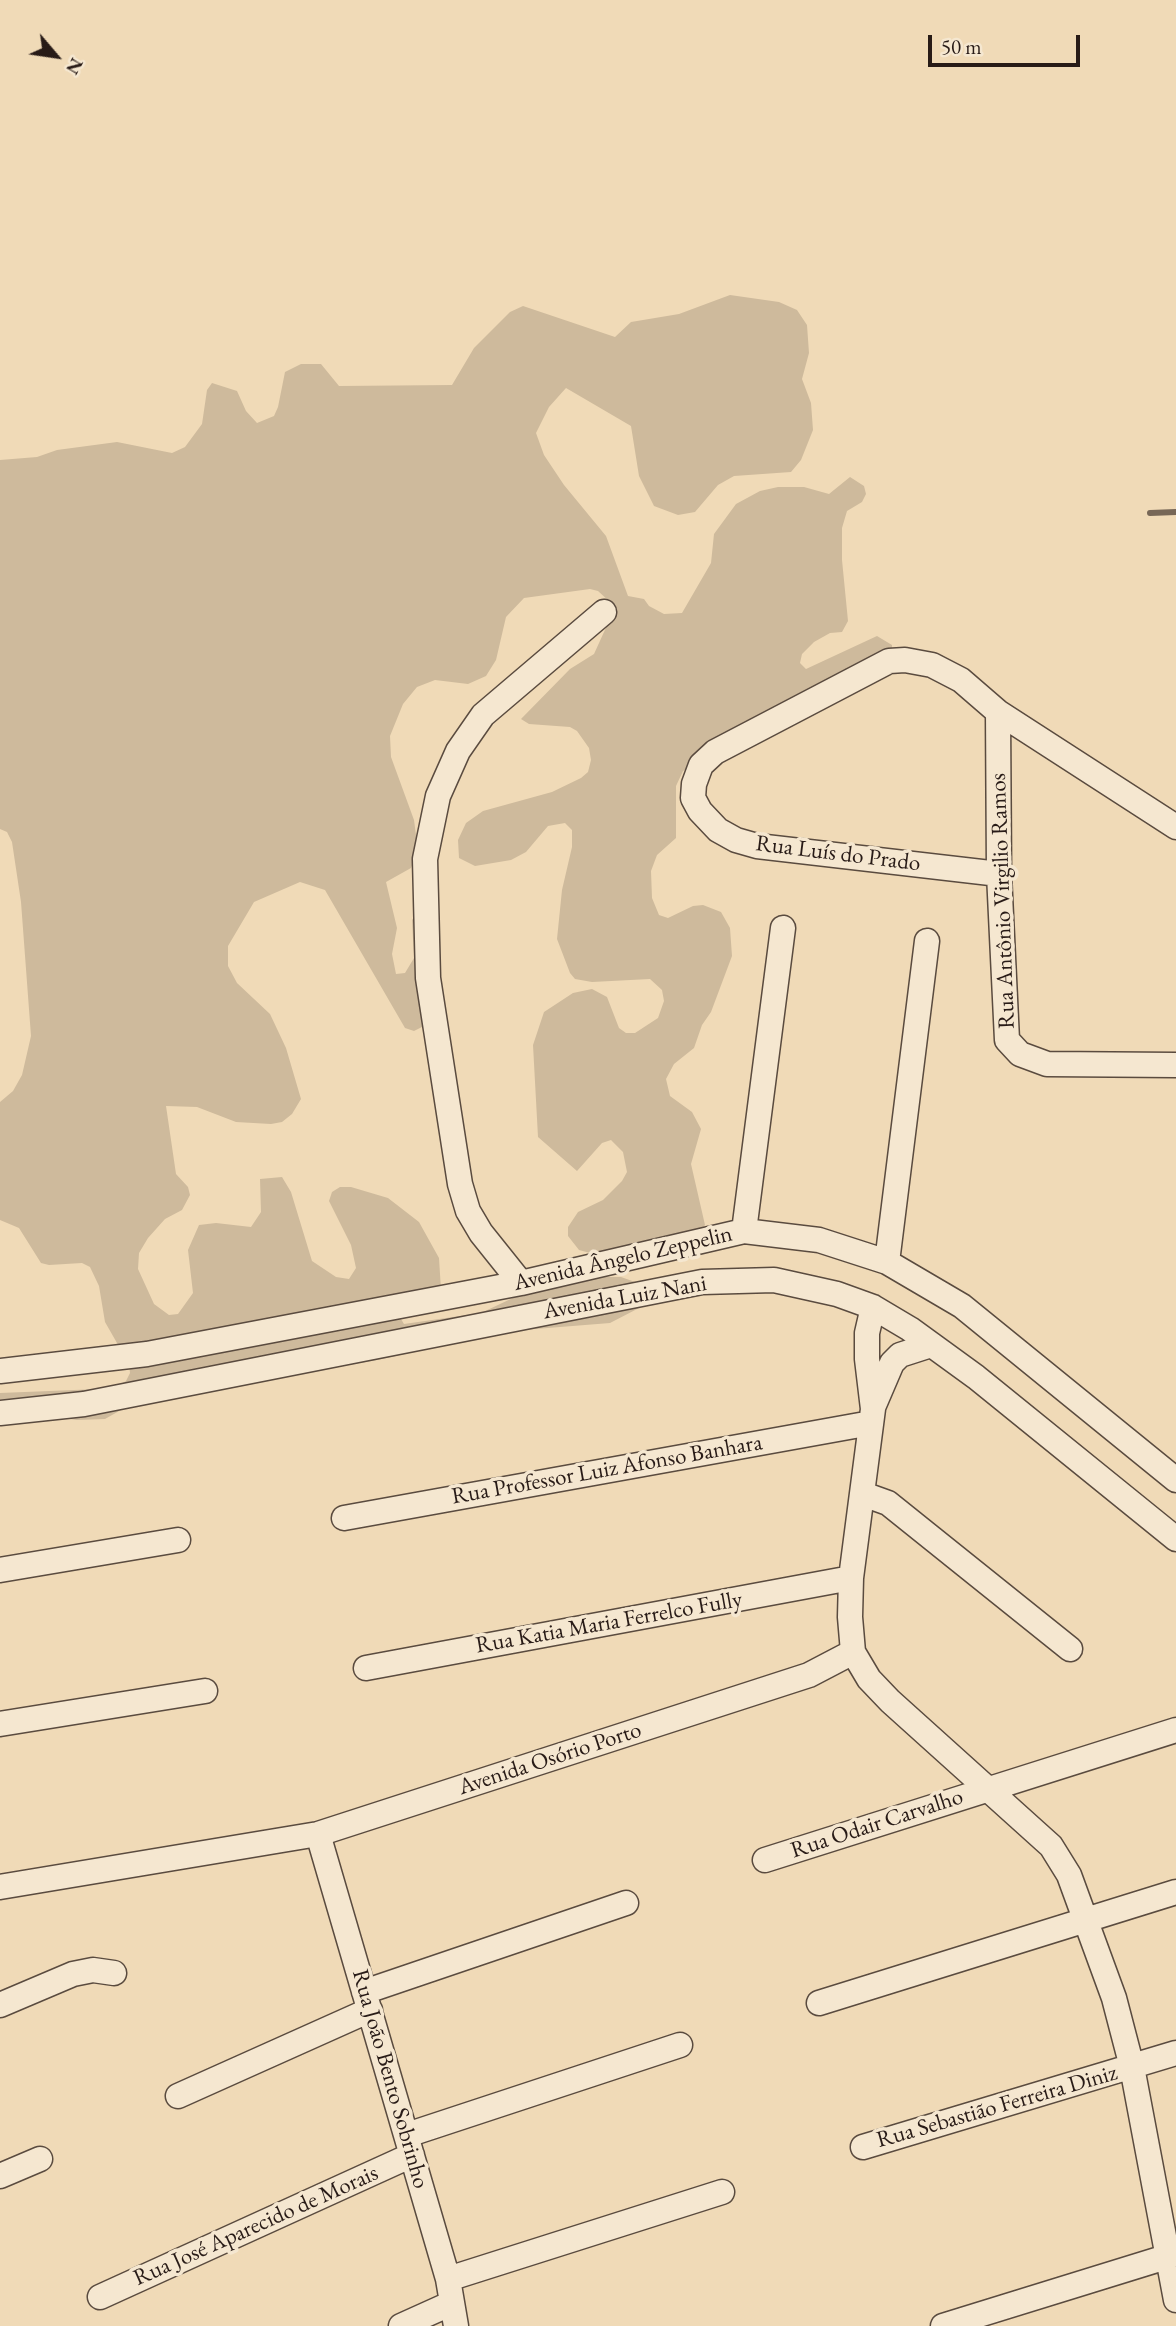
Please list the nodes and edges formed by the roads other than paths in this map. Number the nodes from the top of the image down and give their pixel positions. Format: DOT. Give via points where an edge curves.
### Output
graph roads {
  1 [pos="604,612"];
  2 [pos="998,712"];
  3 [pos="1176,827"];
  4 [pos="999,874"];
  5 [pos="783,928"];
  6 [pos="927,941"];
  7 [pos="1176,1065"];
  8 [pos="744,1231"];
  9 [pos="887,1262"];
  10 [pos="521,1283"];
  11 [pos="873,1307"];
  12 [pos="931,1345"];
  13 [pos="0,1371"];
  14 [pos="0,1413"];
  15 [pos="872,1416"];
  16 [pos="1176,1480"];
  17 [pos="863,1494"];
  18 [pos="344,1518"];
  19 [pos="1176,1539"];
  20 [pos="178,1540"];
  21 [pos="0,1570"];
  22 [pos="851,1578"];
  23 [pos="1070,1649"];
  24 [pos="853,1652"];
  25 [pos="366,1668"];
  26 [pos="205,1691"];
  27 [pos="0,1724"];
  28 [pos="1176,1730"];
  29 [pos="989,1789"];
  30 [pos="318,1834"];
  31 [pos="765,1860"];
  32 [pos="0,1887"];
  33 [pos="1176,1892"];
  34 [pos="626,1903"];
  35 [pos="1086,1920"];
  36 [pos="114,1973"];
  37 [pos="367,2001"];
  38 [pos="819,2003"];
  39 [pos="0,2006"];
  40 [pos="680,2045"];
  41 [pos="1176,2053"];
  42 [pos="1132,2067"];
  43 [pos="178,2095"];
  44 [pos="410,2145"];
  45 [pos="863,2147"];
  46 [pos="40,2159"];
  47 [pos="0,2176"];
  48 [pos="722,2192"];
  49 [pos="1173,2255"];
  50 [pos="449,2278"];
  51 [pos="100,2297"];
  52 [pos="1176,2300"];
  53 [pos="454,2314"];
  54 [pos="972,2321"];
  55 [pos="401,2326"];
  56 [pos="943,2326"];
  1 -- 10 [label="street" via="483,715 458,751 438,796 425,859 428,978 460,1184 468,1212"];
  2 -- 3 [label="street"];
  2 -- 4 [label="street, Rua Antônio Virgilio Ramos"];
  2 -- 4 [label="street, Rua Luís do Prado" via="961,680 932,665 889,661 715,752 701,765 693,798 718,830 757,846"];
  4 -- 7 [label="street, Rua Antônio Virgilio Ramos" via="1007,1040 1020,1054 1047,1064"];
  5 -- 8 [label="street"];
  6 -- 9 [label="street"];
  8 -- 9 [label="street, Avenida Ângelo Zeppelin" via="820,1240"];
  8 -- 10 [label="street, Avenida Ângelo Zeppelin"];
  9 -- 16 [label="street, Avenida Ângelo Zeppelin" via="962,1306"];
  10 -- 13 [label="street, Avenida Ângelo Zeppelin" via="147,1354"];
  11 -- 12 [label="street, Avenida Luiz Nani"];
  11 -- 14 [label="street, Avenida Luiz Nani" via="774,1280 702,1282 84,1404"];
  11 -- 15 [label="street" via="867,1333"];
  12 -- 15 [label="street" via="900,1355 892,1363"];
  12 -- 19 [label="street, Avenida Luiz Nani"];
  15 -- 17 [label="street"];
  15 -- 18 [label="street, Rua Professor Luiz Afonso Banhara"];
  17 -- 22 [label="street"];
  17 -- 23 [label="street" via="888,1503"];
  20 -- 21 [label="street"];
  22 -- 24 [label="street"];
  22 -- 25 [label="street, Rua Katia Maria Ferrelco Fully"];
  24 -- 29 [label="street" via="869,1679 890,1701"];
  24 -- 30 [label="street, Avenida Osório Porto" via="809,1675"];
  26 -- 27 [label="street"];
  28 -- 29 [label="street, Rua Odair Carvalho"];
  29 -- 31 [label="street, Rua Odair Carvalho"];
  29 -- 35 [label="street" via="1051,1846 1069,1875"];
  30 -- 32 [label="street, Avenida Osório Porto"];
  30 -- 37 [label="street, Rua João Bento Sobrinho"];
  33 -- 35 [label="street"];
  34 -- 37 [label="street"];
  35 -- 38 [label="street"];
  35 -- 42 [label="street" via="1114,1997"];
  36 -- 39 [label="street" via="93,1970 74,1974"];
  37 -- 43 [label="street"];
  37 -- 44 [label="street, Rua João Bento Sobrinho"];
  40 -- 44 [label="street, Rua José Aparecido de Morais"];
  41 -- 42 [label="street, Rua Sebastião Ferreira Diniz"];
  42 -- 45 [label="street, Rua Sebastião Ferreira Diniz"];
  42 -- 49 [label="street"];
  44 -- 50 [label="street, Rua João Bento Sobrinho"];
  44 -- 51 [label="street, Rua José Aparecido de Morais"];
  46 -- 47 [label="street"];
  48 -- 50 [label="street"];
  49 -- 52 [label="street"];
  49 -- 54 [label="street"];
  50 -- 53 [label="street, Rua João Bento Sobrinho"];
  53 -- 55 [label="street"];
  54 -- 56 [label="street"];
}
